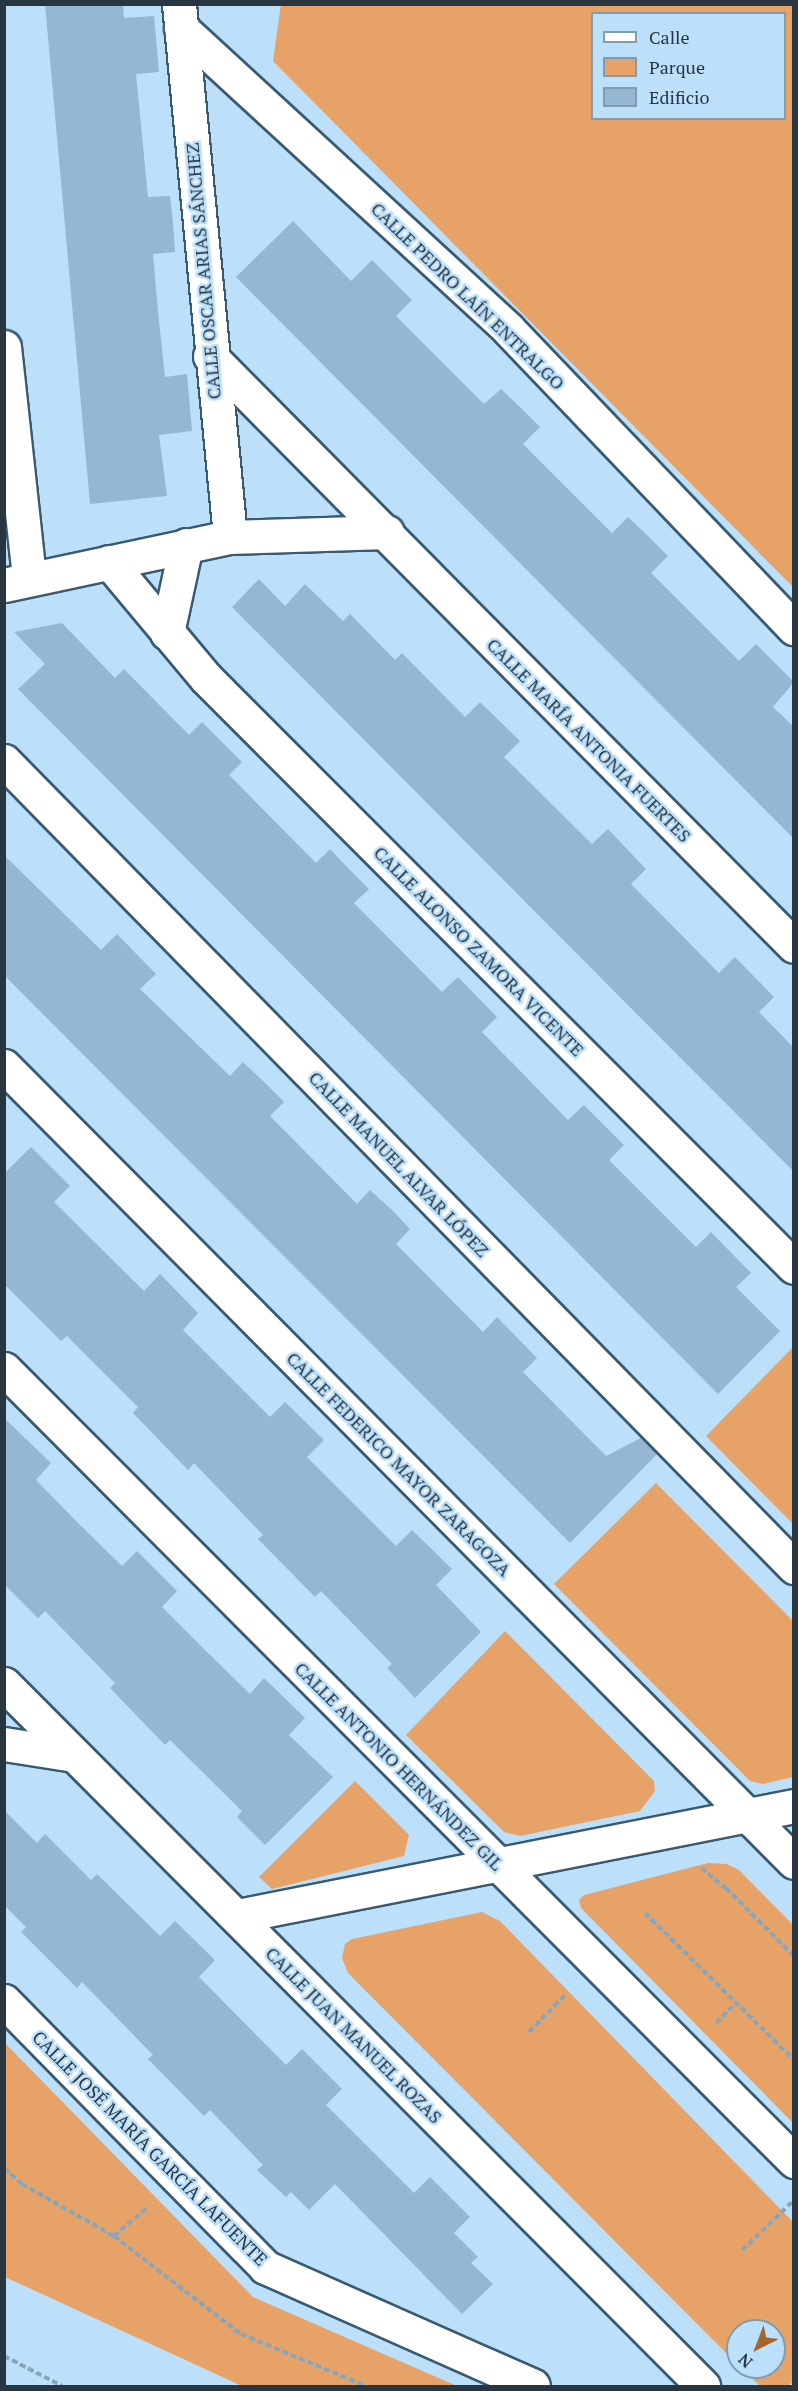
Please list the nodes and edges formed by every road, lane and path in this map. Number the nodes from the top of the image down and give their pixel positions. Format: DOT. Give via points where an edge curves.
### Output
graph roads {
  1 [pos="180,16"];
  2 [pos="4,347"];
  3 [pos="210,356"];
  4 [pos="387,532"];
  5 [pos="230,537"];
  6 [pos="186,545"];
  7 [pos="109,562"];
  8 [pos="16,582"];
  9 [pos="794,628"];
  10 [pos="167,633"];
  11 [pos="4,761"];
  12 [pos="794,946"];
  13 [pos="4,1066"];
  14 [pos="794,1267"];
  15 [pos="4,1369"];
  16 [pos="794,1567"];
  17 [pos="4,1684"];
  18 [pos="4,1744"];
  19 [pos="74,1755"];
  20 [pos="794,1806"];
  21 [pos="749,1816"];
  22 [pos="693,1862"];
  23 [pos="794,1863"];
  24 [pos="496,1864"];
  25 [pos="645,1913"];
  26 [pos="237,1916"];
  27 [pos="794,1956"];
  28 [pos="596,1964"];
  29 [pos="4,2001"];
  30 [pos="736,2003"];
  31 [pos="713,2026"];
  32 [pos="529,2032"];
  33 [pos="794,2060"];
  34 [pos="794,2161"];
  35 [pos="4,2168"];
  36 [pos="794,2201"];
  37 [pos="742,2250"];
  38 [pos="671,2355"];
  39 [pos="4,2356"];
  40 [pos="62,2386"];
  41 [pos="366,2386"];
  42 [pos="533,2386"];
  43 [pos="664,2386"];
  44 [pos="703,2386"];
  1 -- 3 [label="street, CALLE OSCAR ARIAS SÁNCHEZ"];
  1 -- 9 [label="street, CALLE PEDRO LAÍN ENTRALGO" via="508,329"];
  2 -- 8 [label="street"];
  3 -- 4 [label="street, CALLE MARÍA ANTONIA FUERTES"];
  3 -- 5 [label="street, CALLE OSCAR ARIAS SÁNCHEZ"];
  4 -- 5 [label="street"];
  4 -- 12 [label="street, CALLE MARÍA ANTONIA FUERTES"];
  5 -- 6 [label="street"];
  6 -- 7 [label="street"];
  6 -- 10 [label="street"];
  7 -- 8 [label="street"];
  7 -- 10 [label="street, CALLE ALONSO ZAMORA VICENTE"];
  10 -- 14 [label="street, CALLE ALONSO ZAMORA VICENTE" via="206,678"];
  11 -- 16 [label="street, CALLE MANUEL ALVAR LÓPEZ"];
  13 -- 21 [label="street, CALLE FEDERICO MAYOR ZARAGOZA"];
  15 -- 24 [label="street, CALLE ANTONIO HERNÁNDEZ GIL"];
  17 -- 19 [label="street, CALLE JUAN MANUEL ROZAS"];
  18 -- 19 [label="street"];
  19 -- 26 [label="street, CALLE JUAN MANUEL ROZAS"];
  20 -- 21 [label="street"];
  21 -- 23 [label="street, CALLE FEDERICO MAYOR ZARAGOZA"];
  21 -- 24 [label="street"];
  22 -- 27 [label="path" via="726,1888"];
  24 -- 26 [label="street"];
  24 -- 28 [label="street, CALLE ANTONIO HERNÁNDEZ GIL"];
  25 -- 30 [label="path"];
  26 -- 38 [label="street, CALLE JUAN MANUEL ROZAS"];
  28 -- 32 [label="path"];
  28 -- 34 [label="street, CALLE ANTONIO HERNÁNDEZ GIL"];
  29 -- 42 [label="street, CALLE JOSÉ MARÍA GARCÍA LAFUENTE" via="265,2267"];
  30 -- 31 [label="path"];
  30 -- 33 [label="path"];
  35 -- 41 [label="path" via="22,2184 114,2236 241,2334"];
  36 -- 37 [label="path"];
  38 -- 43 [label="street"];
  38 -- 44 [label="street, CALLE JUAN MANUEL ROZAS"];
  39 -- 40 [label="path"];
}
